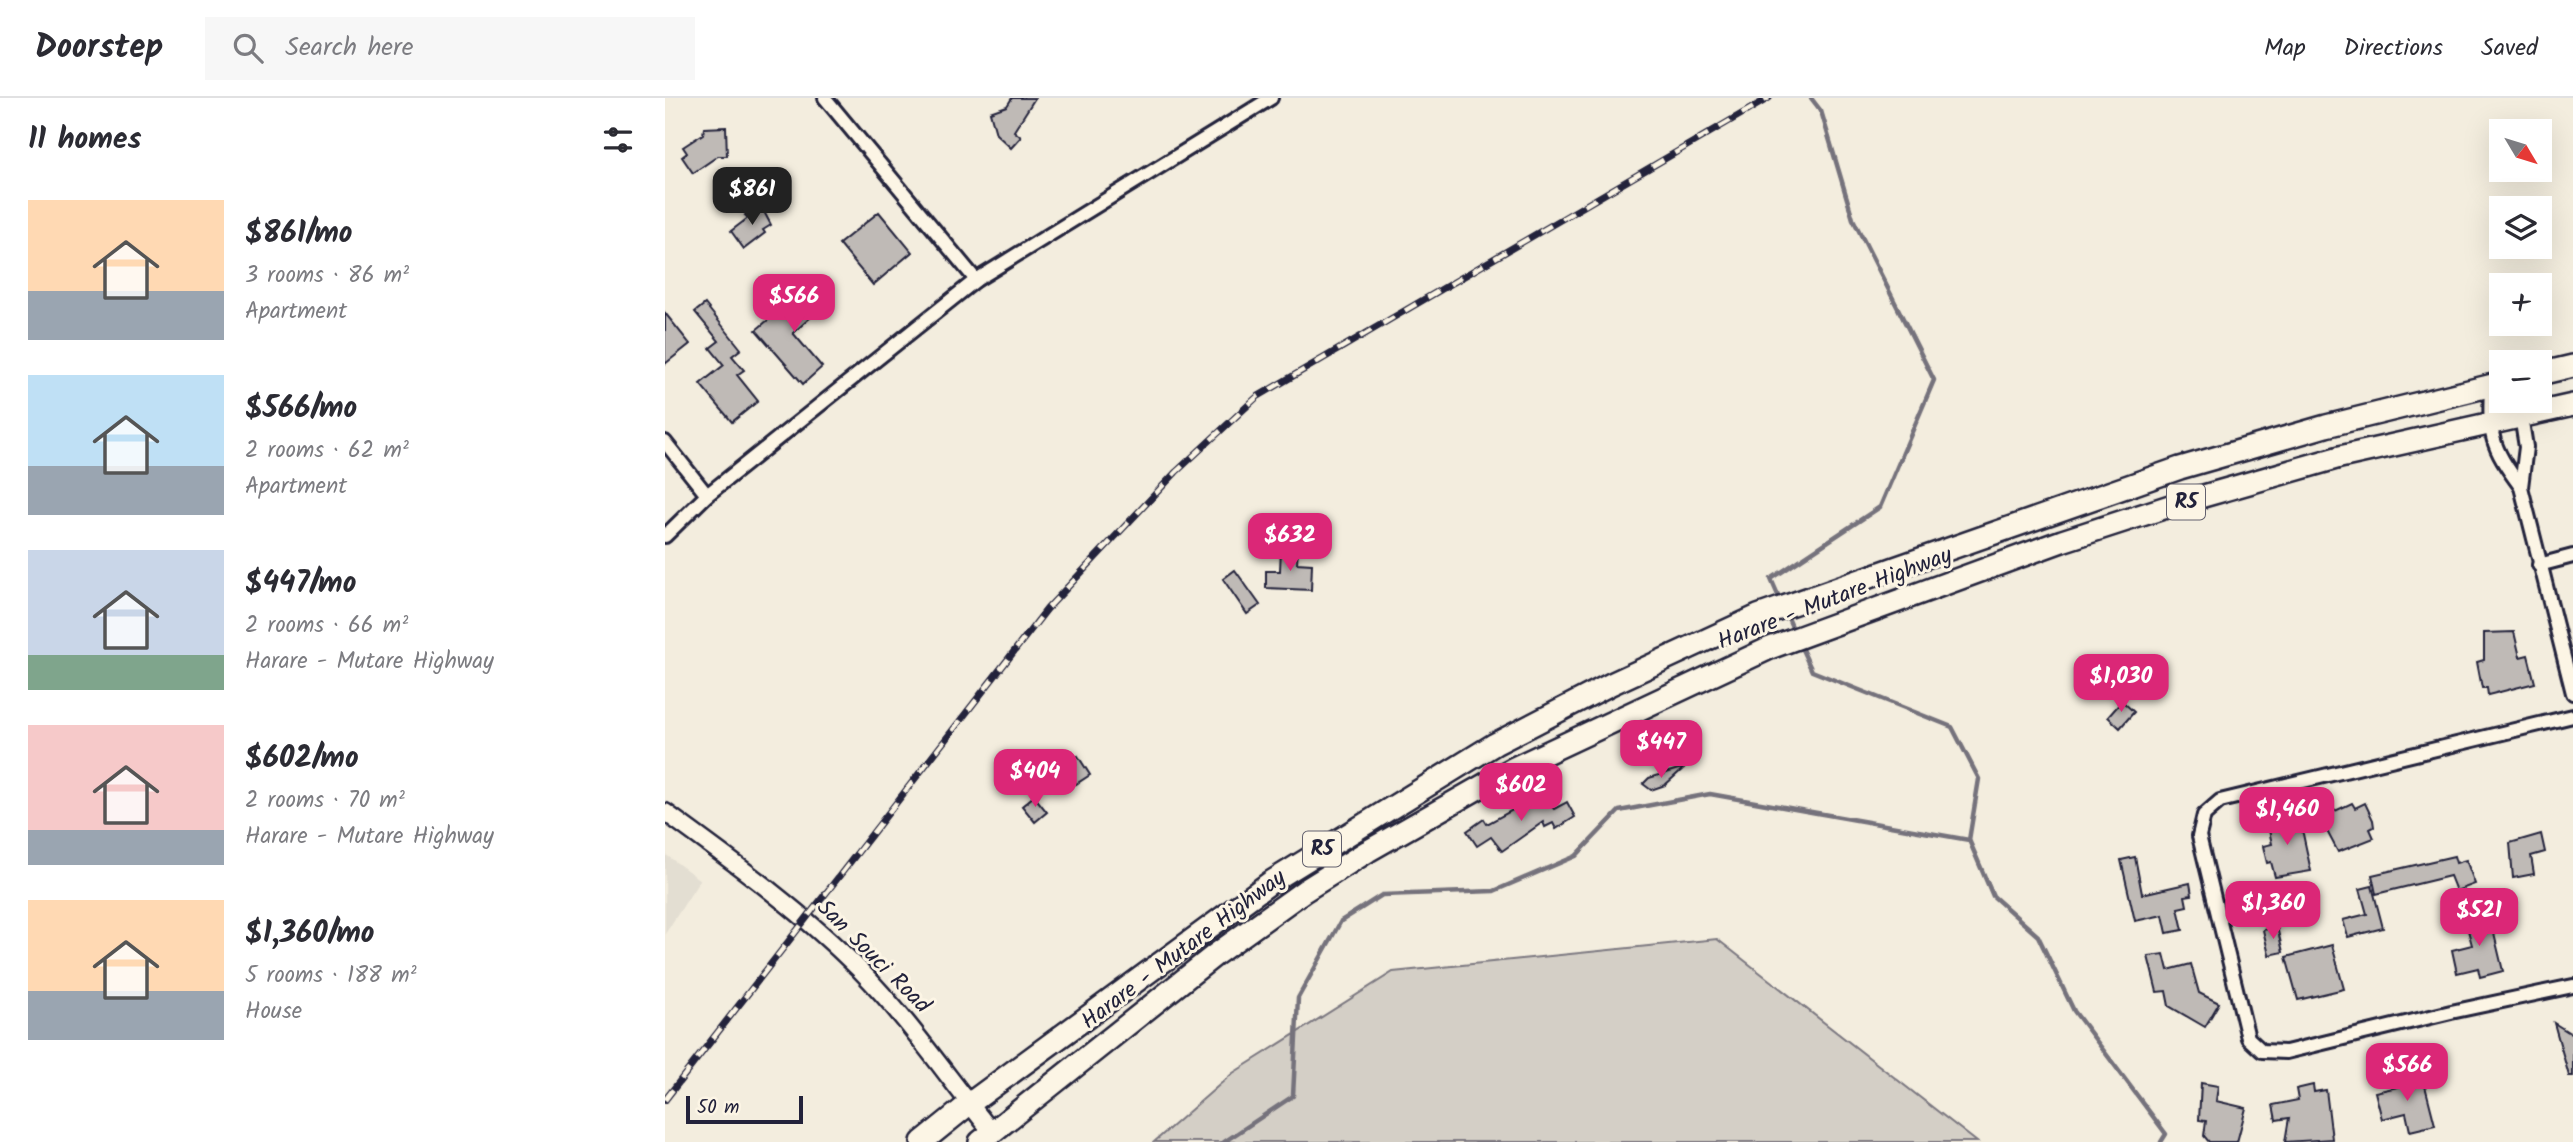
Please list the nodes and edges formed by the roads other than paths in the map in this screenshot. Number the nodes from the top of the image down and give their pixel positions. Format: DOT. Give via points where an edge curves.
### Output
graph roads {
  1 [pos="825,98"];
  2 [pos="1271,98"];
  3 [pos="976,280"];
  4 [pos="2573,366"];
  5 [pos="2552,370"];
  6 [pos="2489,389"];
  7 [pos="2573,405"];
  8 [pos="2552,406"];
  9 [pos="2492,413"];
  10 [pos="2506,413"];
  11 [pos="2516,413"];
  12 [pos="2489,424"];
  13 [pos="665,442"];
  14 [pos="2521,487"];
  15 [pos="707,495"];
  16 [pos="665,536"];
  17 [pos="2573,556"];
  18 [pos="2539,565"];
  19 [pos="2573,693"];
  20 [pos="2573,716"];
  21 [pos="665,812"];
  22 [pos="2573,986"];
  23 [pos="969,1104"];
  24 [pos="986,1137"];
  25 [pos="922,1142"];
  1 -- 3 [label="street"];
  2 -- 3 [label="street"];
  3 -- 15 [label="street"];
  4 -- 5 [label="highway"];
  6 -- 23 [label="highway, Harare - Mutare Highway / R5" via="2326,426 2180,468 1758,616 1611,684 1495,744 1271,881"];
  7 -- 8 [label="highway, Harare - Mutare Highway / R5"];
  9 -- 12 [label="street"];
  10 -- 12 [label="highway, Harare - Mutare Highway / R5"];
  11 -- 14 [label="street" via="2526,447"];
  12 -- 14 [label="street" via="2498,455"];
  12 -- 24 [label="highway, Harare - Mutare Highway / R5" via="2340,457 2062,541 1808,632 1512,769 1304,891 1215,955"];
  13 -- 15 [label="street"];
  14 -- 18 [label="street"];
  15 -- 16 [label="street"];
  17 -- 18 [label="street"];
  18 -- 19 [label="street"];
  20 -- 22 [label="street" via="2220,801 2204,815 2199,836 2248,1038 2262,1051 2286,1052"];
  21 -- 23 [label="street, San Souci Road" via="837,947 896,1008"];
  23 -- 24 [label="street, San Souci Road"];
  23 -- 25 [label="highway, Harare - Mutare Highway / R5"];
}
